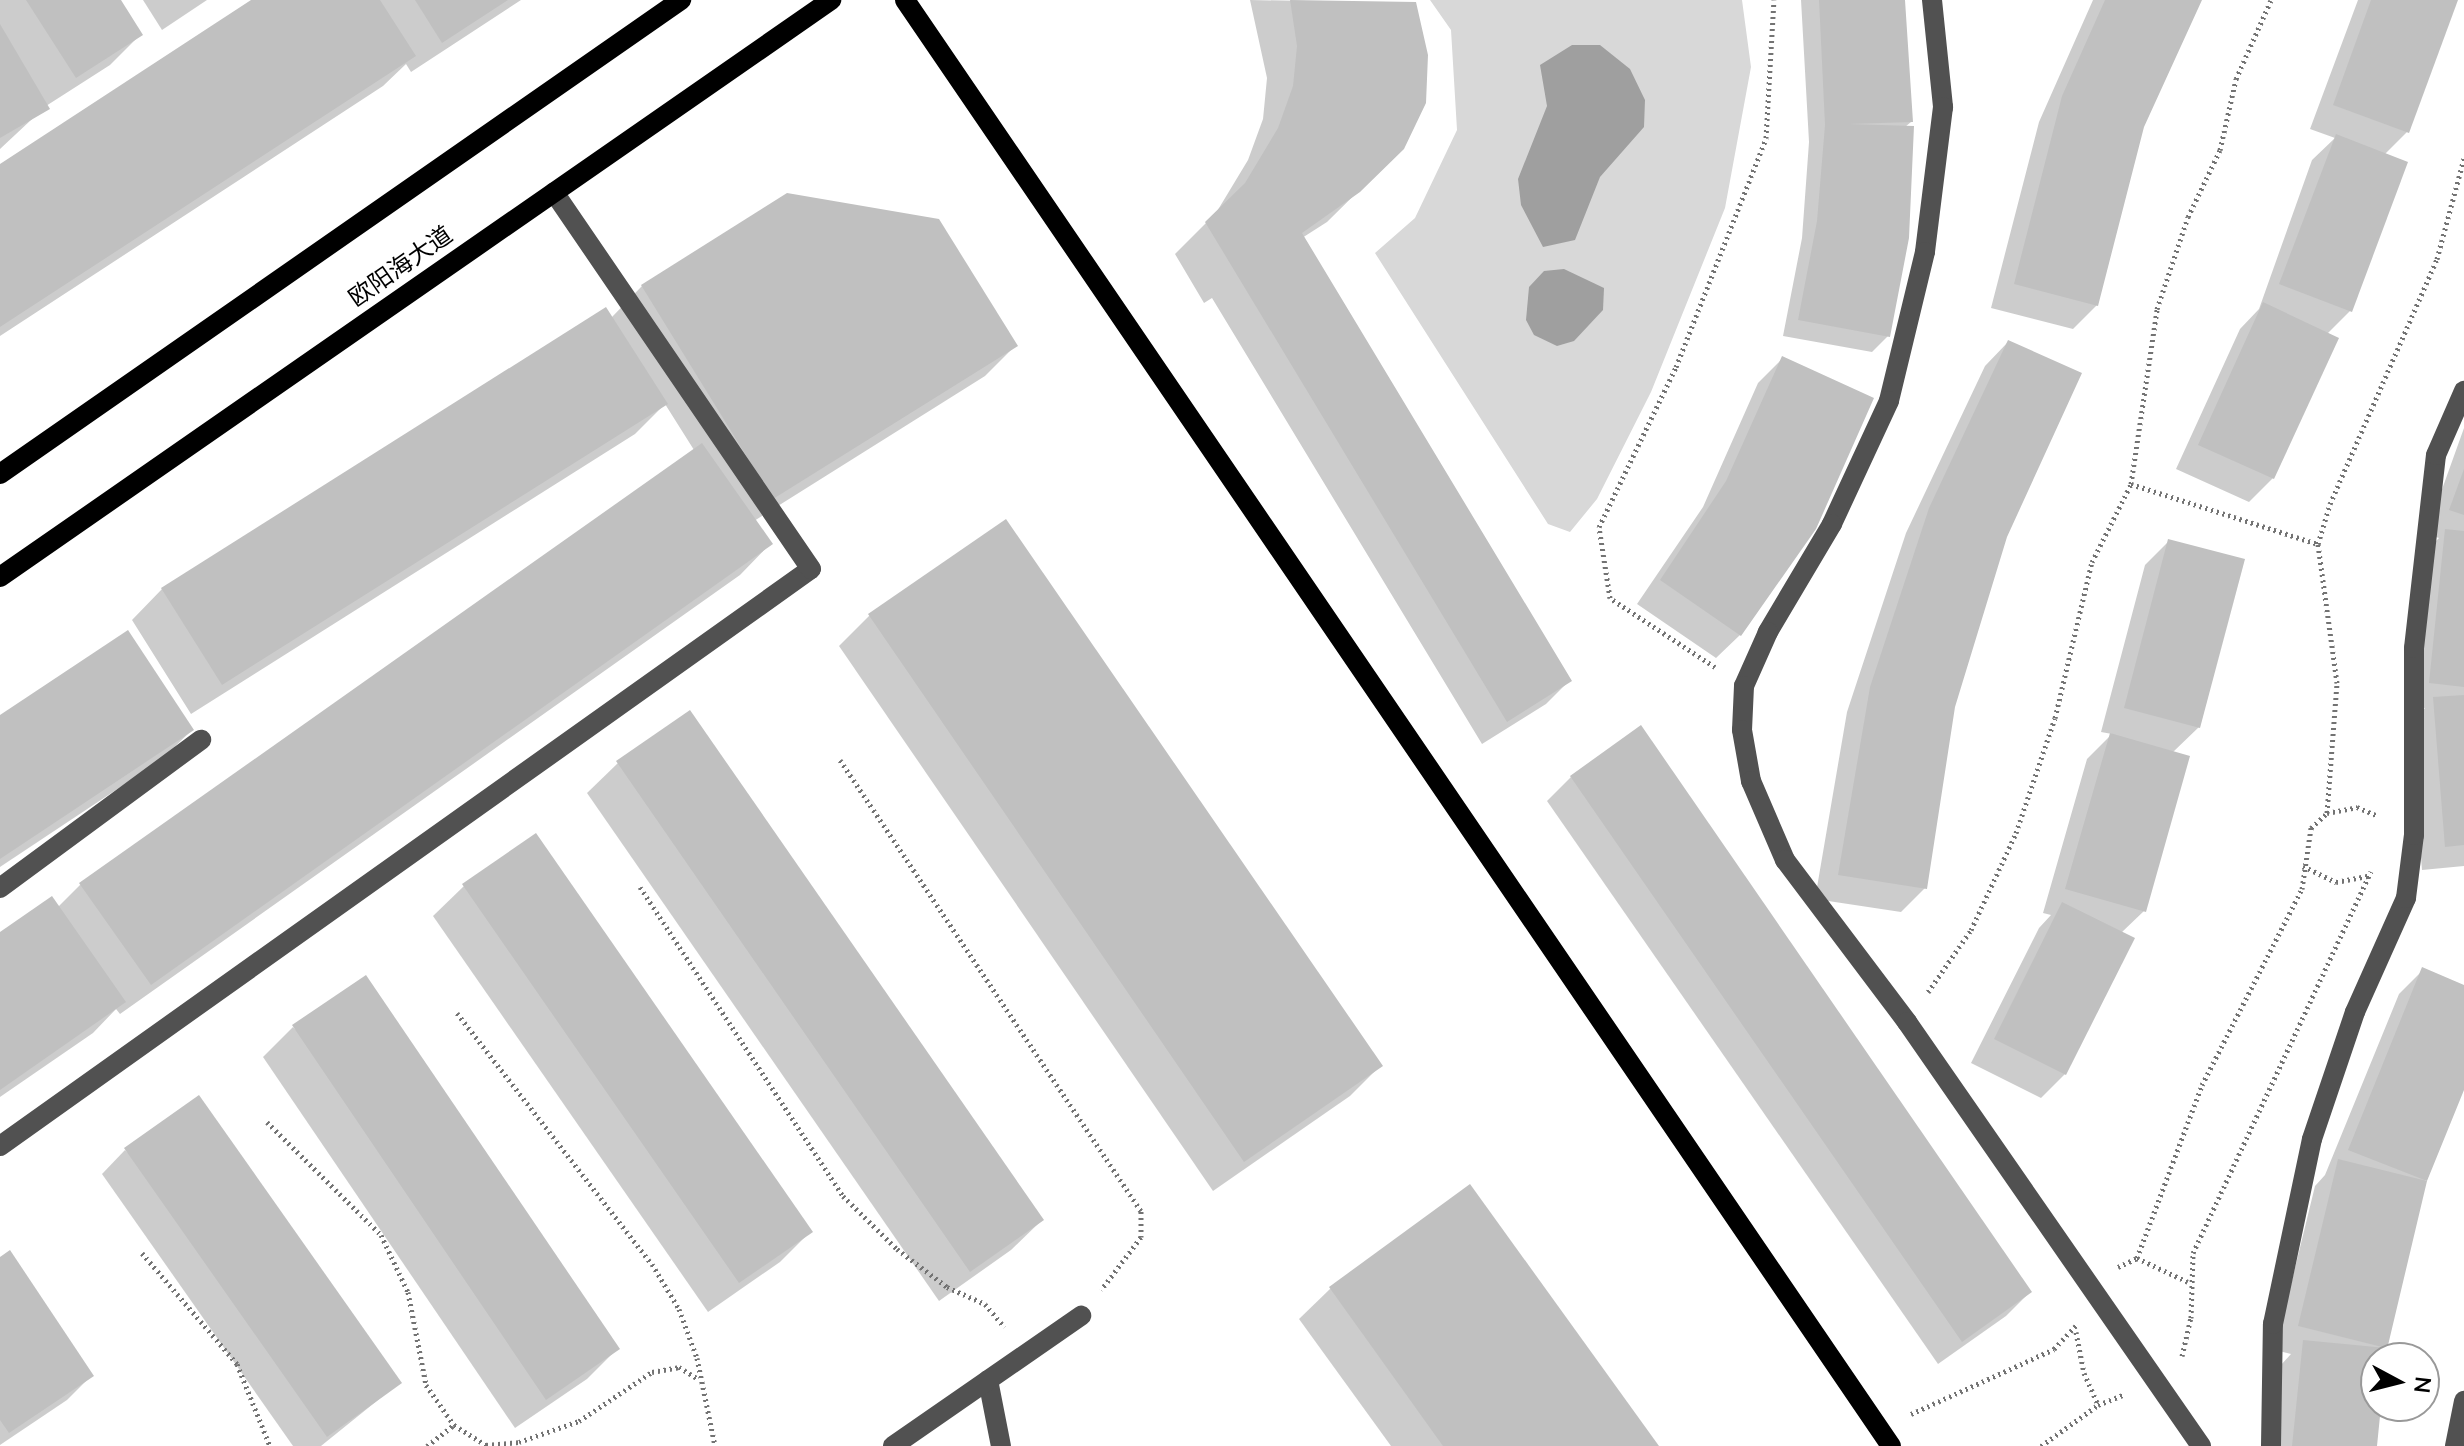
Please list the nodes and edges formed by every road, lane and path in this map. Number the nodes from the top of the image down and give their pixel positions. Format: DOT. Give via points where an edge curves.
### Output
graph roads {
  1 [pos="681,0"];
  2 [pos="831,0"];
  3 [pos="905,0"];
  4 [pos="1774,0"];
  5 [pos="1932,0"];
  6 [pos="2271,0"];
  7 [pos="2464,158"];
  8 [pos="554,192"];
  9 [pos="2464,391"];
  10 [pos="0,474"];
  11 [pos="2131,484"];
  12 [pos="2318,544"];
  13 [pos="0,577"];
  14 [pos="1744,686"];
  15 [pos="201,740"];
  16 [pos="840,760"];
  17 [pos="2327,813"];
  18 [pos="2384,832"];
  19 [pos="2303,866"];
  20 [pos="2374,866"];
  21 [pos="2369,876"];
  22 [pos="640,887"];
  23 [pos="0,888"];
  24 [pos="457,1013"];
  25 [pos="1907,1022"];
  26 [pos="267,1122"];
  27 [pos="0,1146"];
  28 [pos="142,1253"];
  29 [pos="2137,1258"];
  30 [pos="2112,1270"];
  31 [pos="2188,1282"];
  32 [pos="2080,1315"];
  33 [pos="1081,1316"];
  34 [pos="2075,1327"];
  35 [pos="1025,1353"];
  36 [pos="2176,1362"];
  37 [pos="698,1379"];
  38 [pos="988,1380"];
  39 [pos="2136,1389"];
  40 [pos="2464,1401"];
  41 [pos="2098,1405"];
  42 [pos="454,1425"];
  43 [pos="1885,1438"];
  44 [pos="270,1446"];
  45 [pos="427,1446"];
  46 [pos="715,1446"];
  47 [pos="893,1446"];
  48 [pos="1001,1446"];
  49 [pos="2041,1446"];
  50 [pos="2201,1446"];
  51 [pos="2271,1446"];
  52 [pos="2455,1446"];
  1 -- 10 [label="main road"];
  2 -- 8 [label="main road, 欧阳海大道"];
  3 -- 43 [label="main road"];
  4 -- 14 [label="path" via="1766,138 1676,367 1599,527 1610,598"];
  5 -- 14 [label="lane" via="1943,107 1925,252 1889,401 1832,524 1768,632"];
  6 -- 11 [label="path" via="2236,79 2220,150 2188,217 2157,309"];
  7 -- 12 [label="path" via="2437,259 2330,504"];
  8 -- 13 [label="main road, 欧阳海大道"];
  8 -- 27 [label="lane" via="811,569"];
  9 -- 51 [label="lane" via="2436,455 2416,634 2414,835 2406,898 2355,1012 2312,1139 2273,1324"];
  11 -- 12 [label="path"];
  11 -- 25 [label="path" via="2092,562 2055,718 2016,833 1971,930"];
  12 -- 17 [label="path" via="2337,683"];
  14 -- 25 [label="lane" via="1742,730 1751,781 1785,860"];
  15 -- 23 [label="lane"];
  16 -- 33 [label="path" via="1141,1211 1141,1237"];
  17 -- 18 [label="path" via="2357,807 2382,817"];
  17 -- 19 [label="path" via="2311,828"];
  19 -- 21 [label="path" via="2336,882"];
  19 -- 29 [label="path" via="2302,889 2202,1085"];
  20 -- 21 [label="path"];
  21 -- 31 [label="path" via="2193,1253"];
  22 -- 35 [label="path" via="843,1196 897,1249 947,1287 985,1304"];
  24 -- 37 [label="path" via="652,1264 679,1309 697,1358"];
  25 -- 50 [label="lane"];
  26 -- 42 [label="path" via="381,1235 408,1292 426,1385"];
  28 -- 44 [label="path" via="237,1364"];
  29 -- 30 [label="path"];
  29 -- 31 [label="path"];
  31 -- 36 [label="path" via="2191,1318 2184,1353"];
  32 -- 34 [label="path"];
  33 -- 35 [label="lane"];
  34 -- 41 [label="path" via="2084,1373"];
  34 -- 43 [label="path" via="2054,1349"];
  35 -- 38 [label="lane"];
  37 -- 42 [label="path" via="679,1367 652,1372 579,1421 519,1442 486,1445"];
  37 -- 46 [label="path"];
  38 -- 47 [label="lane"];
  38 -- 48 [label="lane"];
  39 -- 41 [label="path"];
  40 -- 52 [label="lane"];
  41 -- 49 [label="path"];
  42 -- 45 [label="path"];
}
